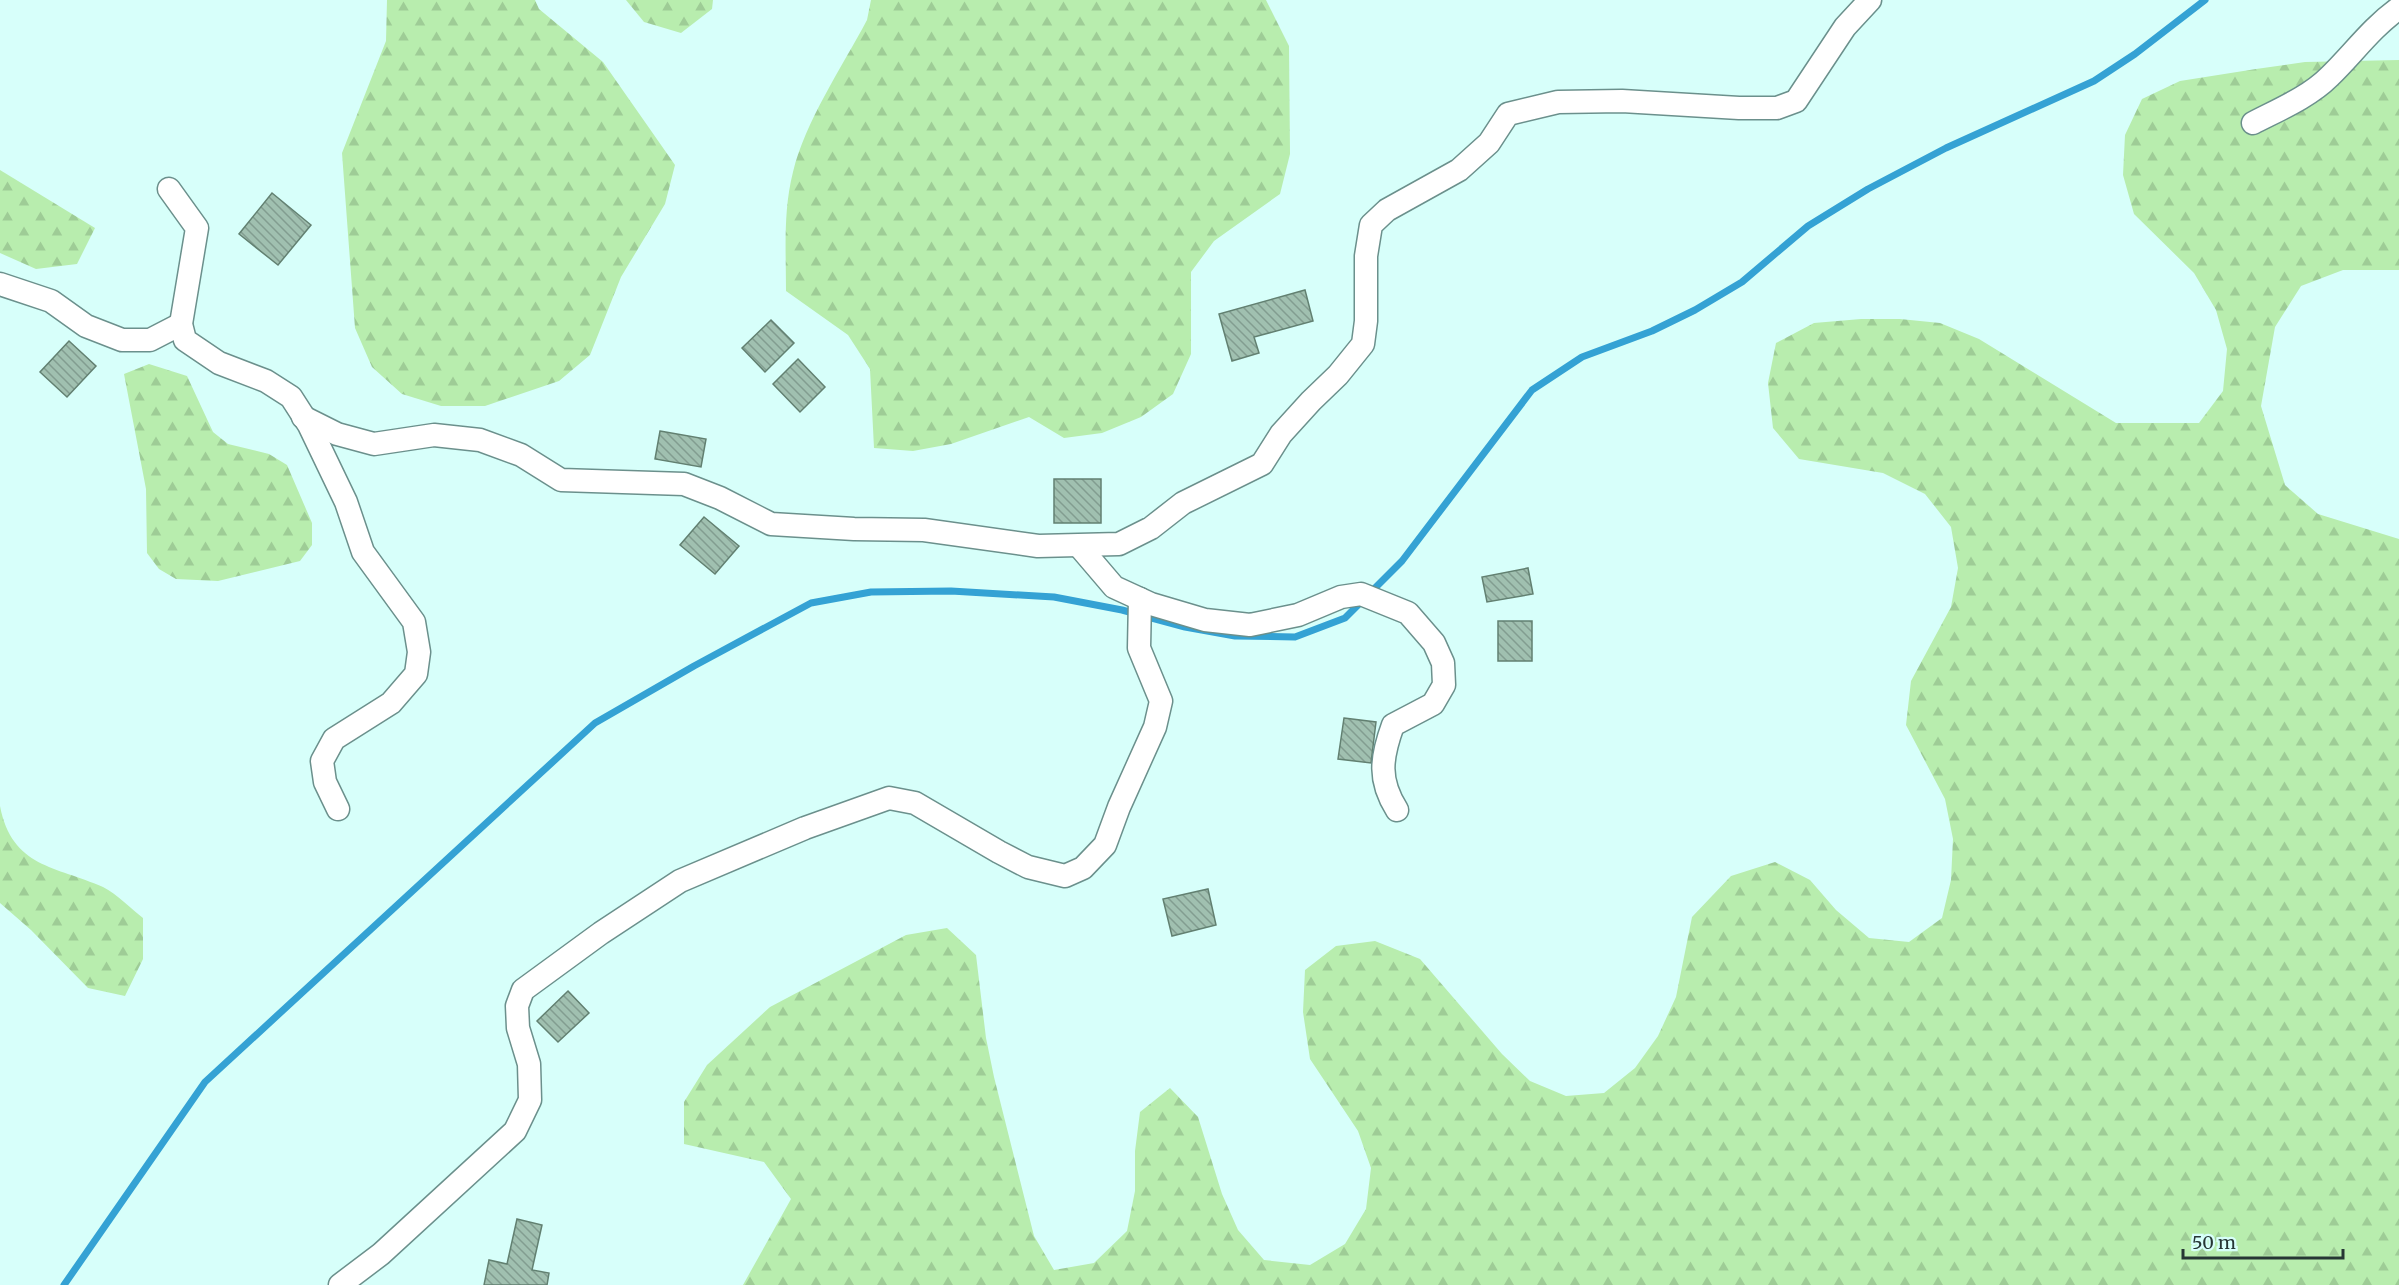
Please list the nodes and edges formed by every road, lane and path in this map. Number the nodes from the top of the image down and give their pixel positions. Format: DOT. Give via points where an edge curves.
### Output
graph roads {
  1 [pos="1870,0"];
  2 [pos="2399,8"];
  3 [pos="2253,123"];
  4 [pos="169,189"];
  5 [pos="0,284"];
  6 [pos="181,324"];
  7 [pos="303,417"];
  8 [pos="1079,546"];
  9 [pos="1140,604"];
  10 [pos="338,809"];
  11 [pos="1397,810"];
  12 [pos="340,1285"];
  1 -- 8 [label="street" via="1845,27 1796,101 1777,108 1558,102 1508,114 1489,143 1459,170 1387,210 1371,225 1363,344 1281,434 1262,464 1183,503 1151,528 1119,544"];
  2 -- 3 [label="street" via="2364,37 2327,79"];
  4 -- 6 [label="street" via="197,228"];
  5 -- 6 [label="street" via="51,302 86,326 122,340 150,340"];
  6 -- 7 [label="street" via="185,340 219,363 266,381 291,397"];
  7 -- 8 [label="street" via="337,434 374,444 434,435 480,440 521,455 561,480 684,484 771,524 924,530 1038,546"];
  7 -- 10 [label="street" via="346,502 363,552 414,622 419,652 416,674 391,703 334,739 322,761 325,782"];
  8 -- 9 [label="street" via="1114,587"];
  9 -- 11 [label="street" via="1205,620 1250,625 1298,615 1341,597 1369,597 1408,613 1434,643 1443,663 1443,685 1433,704 1393,725 1383,768 1386,793"];
  9 -- 12 [label="street" via="1139,648 1161,701 1155,727 1105,845 1083,868 1065,876 1028,867 915,803 889,798 805,828 680,881 523,990 518,1028 529,1064 530,1100 515,1131 381,1254"];
}
